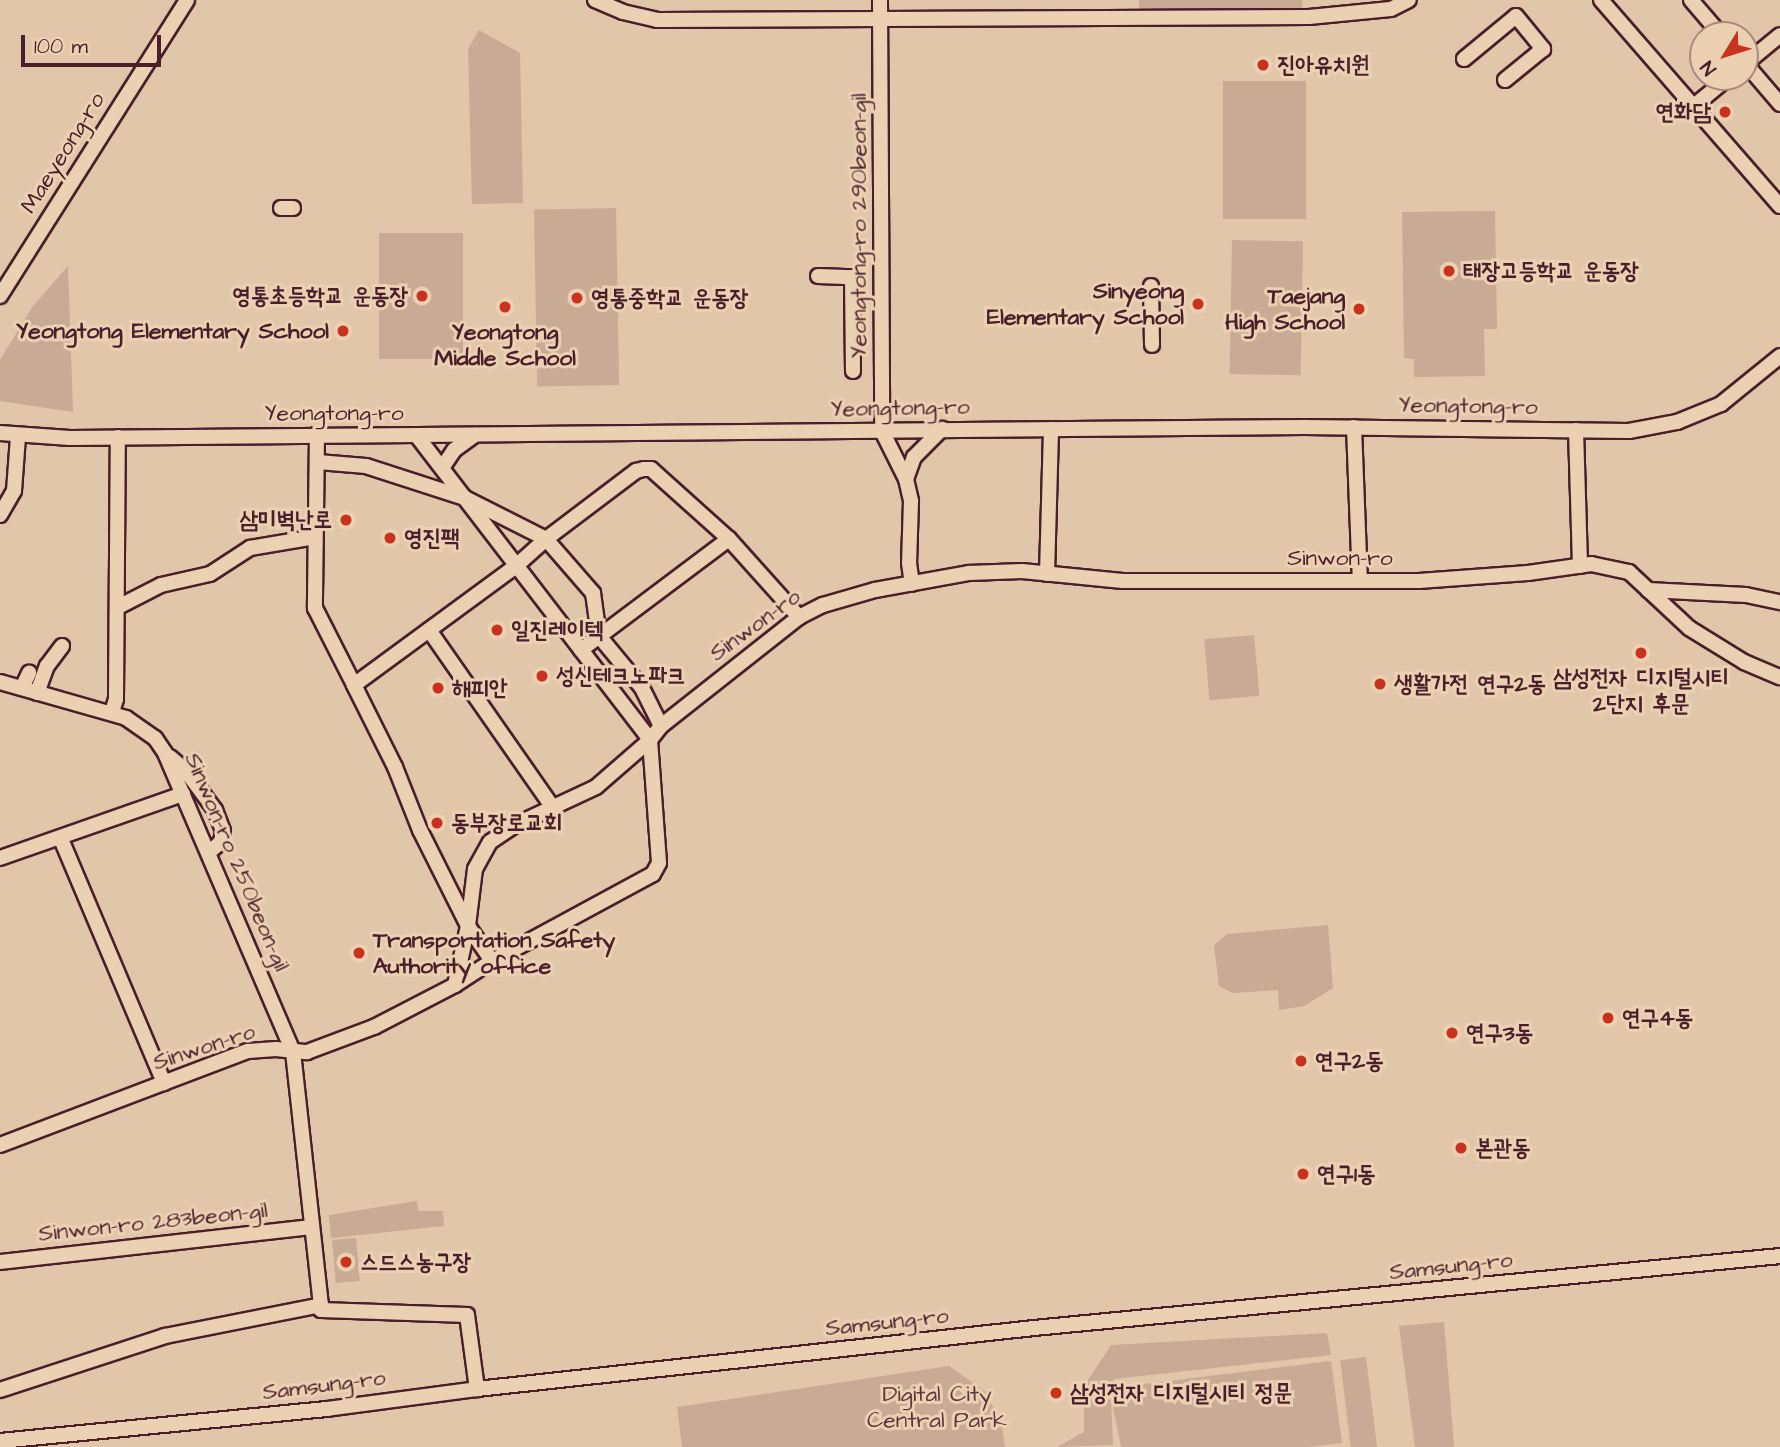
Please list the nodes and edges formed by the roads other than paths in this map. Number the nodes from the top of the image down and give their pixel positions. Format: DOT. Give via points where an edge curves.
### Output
graph roads {
  1 [pos="187,0"];
  2 [pos="595,0"];
  3 [pos="880,0"];
  4 [pos="1409,0"];
  5 [pos="1601,0"];
  6 [pos="1691,0"];
  7 [pos="881,20"];
  8 [pos="1709,21"];
  9 [pos="1780,35"];
  10 [pos="1759,52"];
  11 [pos="1464,59"];
  12 [pos="1759,79"];
  13 [pos="1505,80"];
  14 [pos="1712,91"];
  15 [pos="1780,104"];
  16 [pos="1693,106"];
  17 [pos="1780,206"];
  18 [pos="818,276"];
  19 [pos="1151,286"];
  20 [pos="0,296"];
  21 [pos="1152,345"];
  22 [pos="1780,356"];
  23 [pos="853,371"];
  24 [pos="1354,428"];
  25 [pos="942,429"];
  26 [pos="1051,429"];
  27 [pos="1576,430"];
  28 [pos="882,431"];
  29 [pos="0,433"];
  30 [pos="317,434"];
  31 [pos="476,434"];
  32 [pos="18,436"];
  33 [pos="417,436"];
  34 [pos="118,437"];
  35 [pos="318,462"];
  36 [pos="442,468"];
  37 [pos="906,479"];
  38 [pos="465,498"];
  39 [pos="0,515"];
  40 [pos="315,537"];
  41 [pos="545,539"];
  42 [pos="729,539"];
  43 [pos="516,566"];
  44 [pos="1580,566"];
  45 [pos="1047,574"];
  46 [pos="1360,581"];
  47 [pos="912,583"];
  48 [pos="1648,590"];
  49 [pos="1780,601"];
  50 [pos="118,607"];
  51 [pos="799,617"];
  52 [pos="429,630"];
  53 [pos="599,636"];
  54 [pos="62,646"];
  55 [pos="581,650"];
  56 [pos="29,673"];
  57 [pos="1780,677"];
  58 [pos="0,681"];
  59 [pos="354,685"];
  60 [pos="22,688"];
  61 [pos="37,692"];
  62 [pos="112,712"];
  63 [pos="661,726"];
  64 [pos="650,740"];
  65 [pos="165,753"];
  66 [pos="183,794"];
  67 [pos="553,808"];
  68 [pos="61,839"];
  69 [pos="209,852"];
  70 [pos="0,858"];
  71 [pos="468,926"];
  72 [pos="492,961"];
  73 [pos="454,985"];
  74 [pos="293,1052"];
  75 [pos="163,1083"];
  76 [pos="0,1145"];
  77 [pos="311,1227"];
  78 [pos="1780,1256"];
  79 [pos="0,1262"];
  80 [pos="321,1305"];
  81 [pos="477,1389"];
  82 [pos="0,1390"];
  83 [pos="0,1441"];
  1 -- 20 [label="street, Maeyeong-ro"];
  2 -- 7 [label="street" via="657,20"];
  3 -- 7 [label="street, Yeongtong-ro 290beon-gil"];
  4 -- 7 [label="street" via="1391,9 1309,17"];
  5 -- 16 [label="street"];
  6 -- 8 [label="street"];
  7 -- 28 [label="street, Yeongtong-ro 290beon-gil"];
  9 -- 10 [label="street"];
  11 -- 13 [label="street" via="1516,16 1543,49"];
  12 -- 15 [label="street"];
  14 -- 16 [label="street"];
  16 -- 17 [label="street"];
  18 -- 23 [label="street" via="852,277"];
  19 -- 21 [label="street"];
  22 -- 27 [label="street, Yeongtong-ro" via="1721,404 1677,422 1629,431"];
  24 -- 26 [label="street, Yeongtong-ro"];
  24 -- 27 [label="street, Yeongtong-ro"];
  24 -- 46 [label="street"];
  25 -- 26 [label="street, Yeongtong-ro"];
  25 -- 28 [label="street, Yeongtong-ro"];
  25 -- 37 [label="street" via="914,457"];
  26 -- 45 [label="street"];
  27 -- 44 [label="street"];
  28 -- 31 [label="street, Yeongtong-ro"];
  28 -- 37 [label="street"];
  29 -- 32 [label="street, Yeongtong-ro"];
  30 -- 33 [label="street, Yeongtong-ro"];
  30 -- 34 [label="street, Yeongtong-ro"];
  30 -- 35 [label="street"];
  31 -- 33 [label="street, Yeongtong-ro"];
  31 -- 36 [label="street" via="454,450"];
  32 -- 34 [label="street, Yeongtong-ro"];
  32 -- 39 [label="street" via="15,491"];
  33 -- 36 [label="street"];
  34 -- 50 [label="street"];
  35 -- 38 [label="street" via="366,466"];
  35 -- 40 [label="street"];
  36 -- 38 [label="street"];
  37 -- 47 [label="street" via="912,510"];
  38 -- 41 [label="street"];
  38 -- 43 [label="street"];
  40 -- 50 [label="street" via="250,548 210,574 161,585"];
  40 -- 59 [label="street" via="315,608"];
  41 -- 42 [label="street" via="643,468 651,469"];
  41 -- 43 [label="street"];
  41 -- 53 [label="street" via="593,593"];
  42 -- 51 [label="street"];
  42 -- 53 [label="street"];
  43 -- 52 [label="street"];
  43 -- 55 [label="street"];
  44 -- 46 [label="street, Sinwon-ro" via="1419,581"];
  44 -- 48 [label="street, Sinwon-ro" via="1629,572"];
  45 -- 46 [label="street, Sinwon-ro" via="1123,580"];
  45 -- 47 [label="street, Sinwon-ro" via="969,573"];
  47 -- 51 [label="street, Sinwon-ro" via="823,605"];
  48 -- 49 [label="street"];
  48 -- 57 [label="street, Sinwon-ro" via="1689,628 1744,662"];
  50 -- 62 [label="street"];
  51 -- 63 [label="street, Sinwon-ro"];
  52 -- 59 [label="street"];
  52 -- 67 [label="street"];
  53 -- 55 [label="street"];
  53 -- 63 [label="street" via="642,688"];
  54 -- 61 [label="street" via="47,666"];
  55 -- 64 [label="street"];
  56 -- 60 [label="street"];
  58 -- 60 [label="street, Sinwon-ro 250beon-gil"];
  59 -- 71 [label="street"];
  60 -- 61 [label="street, Sinwon-ro 250beon-gil"];
  61 -- 62 [label="street, Sinwon-ro 250beon-gil"];
  62 -- 65 [label="street, Sinwon-ro 250beon-gil" via="138,724"];
  63 -- 64 [label="street, Sinwon-ro"];
  64 -- 67 [label="street, Sinwon-ro" via="596,787"];
  64 -- 72 [label="street" via="657,869"];
  65 -- 66 [label="street, Sinwon-ro 250beon-gil"];
  65 -- 69 [label="street" via="186,771 215,810 224,835"];
  66 -- 68 [label="street"];
  66 -- 69 [label="street, Sinwon-ro 250beon-gil"];
  67 -- 71 [label="street, Sinwon-ro" via="515,825 484,849 475,869"];
  68 -- 70 [label="street"];
  68 -- 75 [label="street"];
  69 -- 74 [label="street, Sinwon-ro 250beon-gil"];
  71 -- 72 [label="street"];
  71 -- 73 [label="street, Sinwon-ro"];
  72 -- 73 [label="street"];
  73 -- 74 [label="street, Sinwon-ro" via="359,1033 307,1052"];
  74 -- 75 [label="street, Sinwon-ro" via="248,1051"];
  74 -- 77 [label="street, Sinwon-ro 250beon-gil"];
  75 -- 76 [label="street, Sinwon-ro"];
  77 -- 79 [label="street, Sinwon-ro 283beon-gil"];
  77 -- 80 [label="street, Sinwon-ro 250beon-gil"];
  78 -- 81 [label="street, Samsung-ro" via="1034,1328"];
  80 -- 81 [label="street" via="321,1310 467,1315"];
  80 -- 82 [label="street" via="165,1336"];
  81 -- 83 [label="street, Samsung-ro" via="327,1409"];
}
